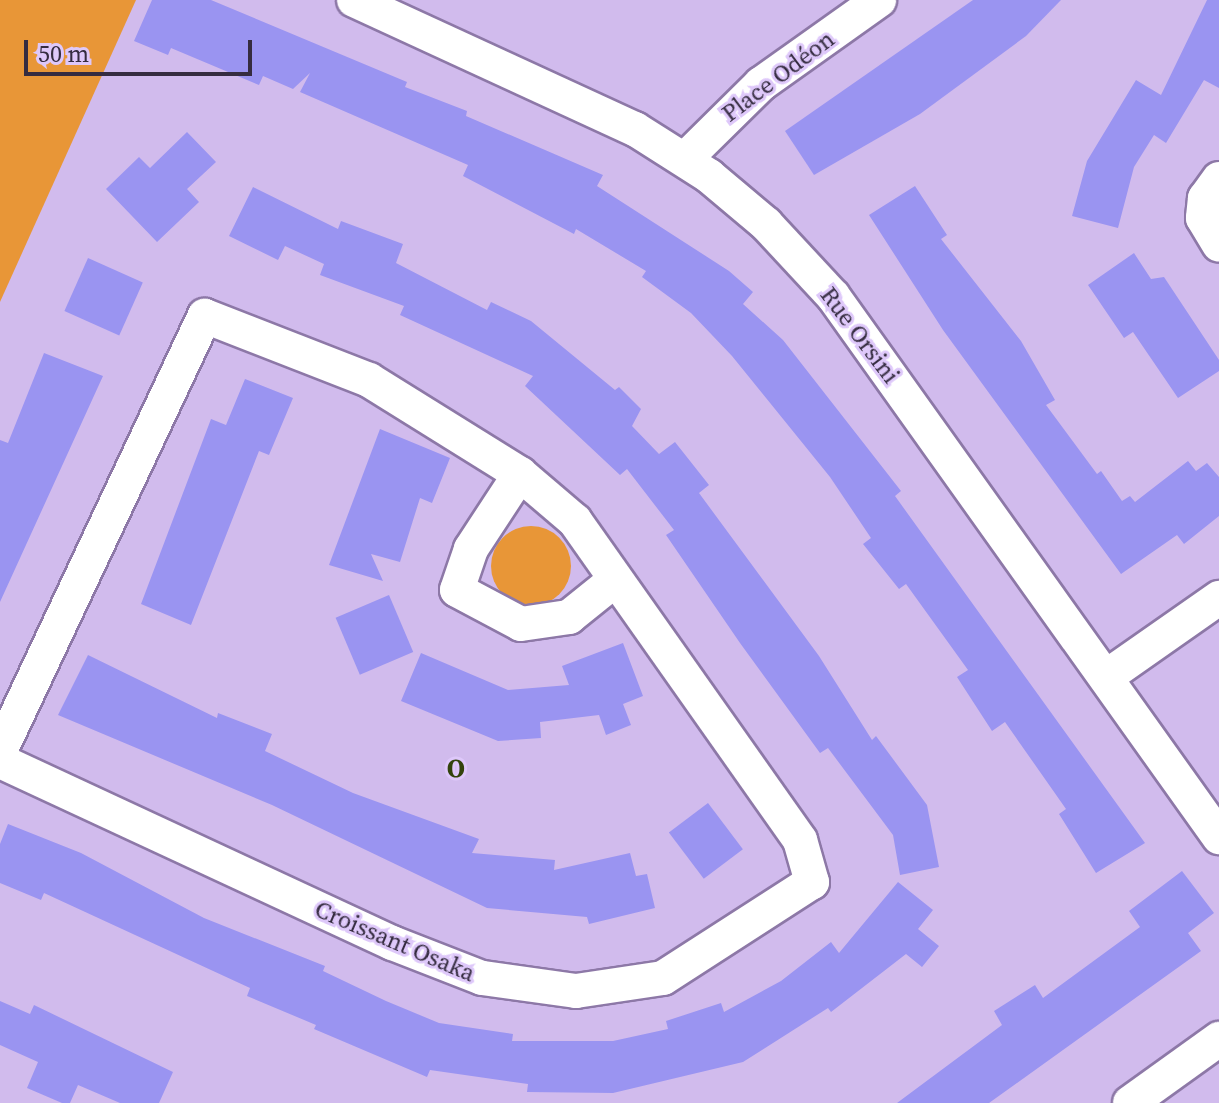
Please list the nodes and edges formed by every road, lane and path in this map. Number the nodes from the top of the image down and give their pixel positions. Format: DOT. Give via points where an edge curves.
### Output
graph roads {
  1 [pos="354,0"];
  2 [pos="879,0"];
  3 [pos="685,159"];
  4 [pos="1219,179"];
  5 [pos="1219,245"];
  6 [pos="520,474"];
  7 [pos="615,580"];
  8 [pos="1219,598"];
  9 [pos="1106,677"];
  10 [pos="0,751"];
  11 [pos="0,761"];
  12 [pos="1219,837"];
  13 [pos="1219,1039"];
  14 [pos="1130,1103"];
  1 -- 3 [label="street, Rue Orsini" via="591,108"];
  2 -- 3 [label="street, Place Odéon" via="761,84"];
  3 -- 9 [label="street, Rue Orsini" via="766,224 833,296"];
  4 -- 5 [label="street" via="1205,198 1203,218"];
  6 -- 7 [label="street, Croissant Osaka" via="575,521"];
  6 -- 7 [label="street" via="471,549 457,590 521,624 569,617"];
  6 -- 10 [label="street, Croissant Osaka" via="369,380 205,316"];
  7 -- 11 [label="street, Croissant Osaka" via="800,840 812,882 663,978 576,991 482,978"];
  8 -- 9 [label="street"];
  9 -- 12 [label="street, Rue Orsini"];
  13 -- 14 [label="street"];
}
